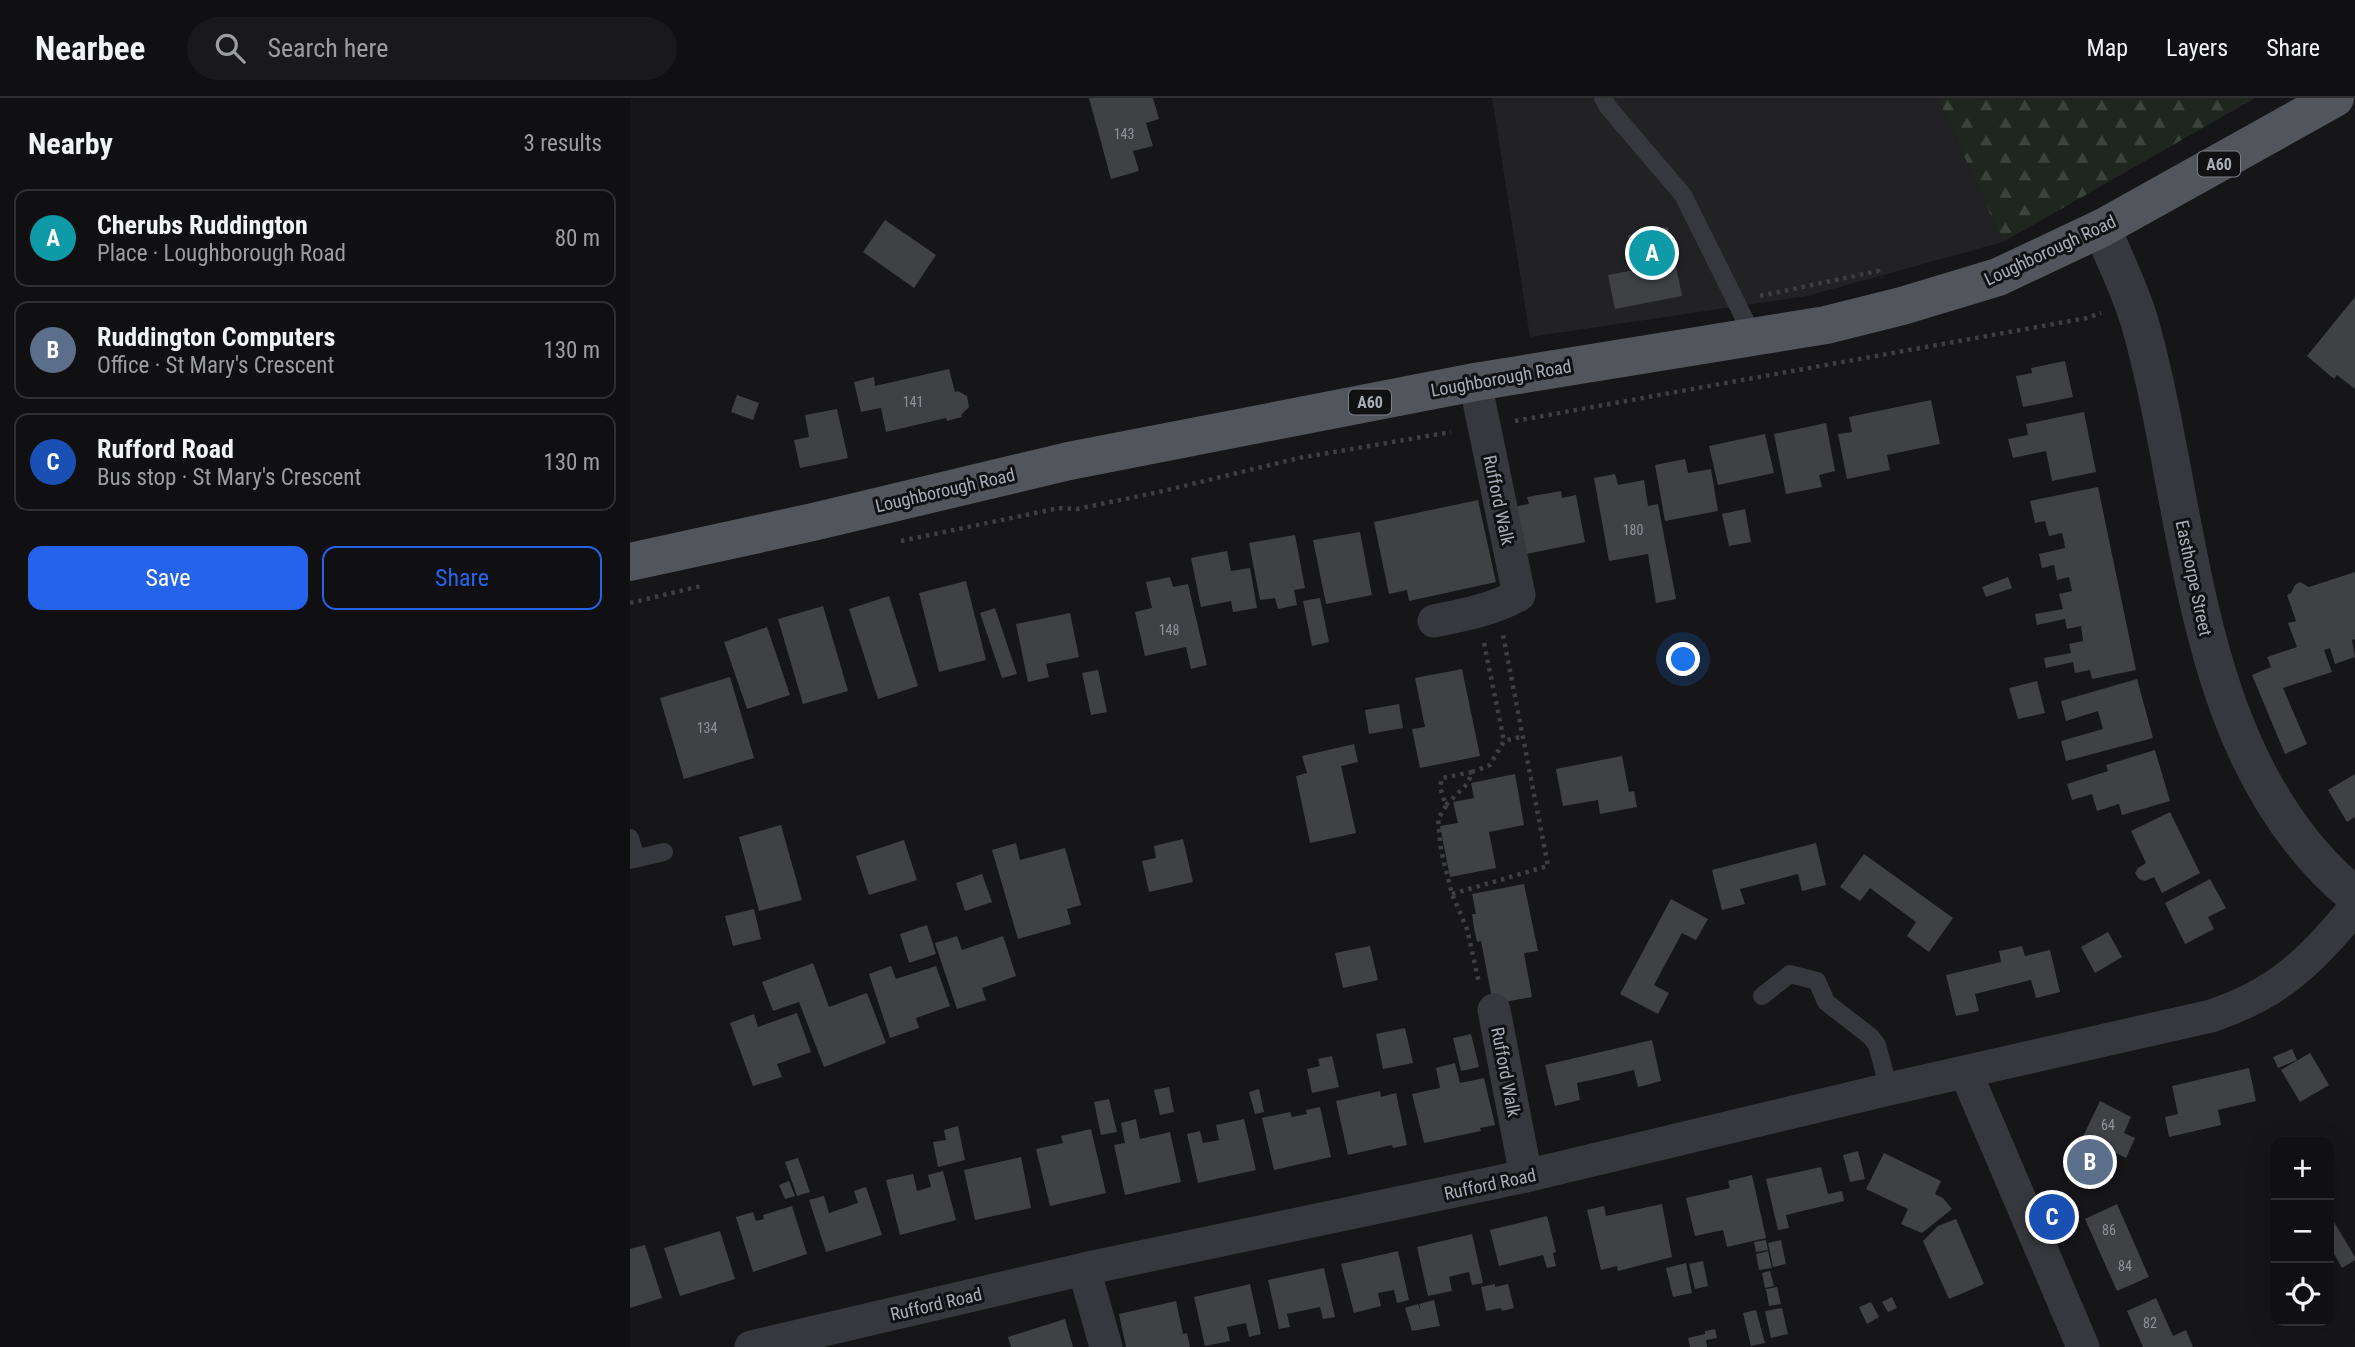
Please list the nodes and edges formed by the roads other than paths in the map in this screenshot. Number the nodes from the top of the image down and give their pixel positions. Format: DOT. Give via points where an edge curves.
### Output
graph roads {
  1 [pos="2335,98"];
  2 [pos="1611,101"];
  3 [pos="2102,228"];
  4 [pos="1753,336"];
  5 [pos="1475,382"];
  6 [pos="630,562"];
  7 [pos="1434,621"];
  8 [pos="630,838"];
  9 [pos="664,852"];
  10 [pos="633,859"];
  11 [pos="2355,896"];
  12 [pos="2355,908"];
  13 [pos="1762,996"];
  14 [pos="1494,1010"];
  15 [pos="1966,1073"];
  16 [pos="1889,1089"];
  17 [pos="1526,1176"];
  18 [pos="1084,1269"];
  19 [pos="751,1347"];
  20 [pos="1107,1347"];
  21 [pos="2083,1347"];
  1 -- 3 [label="main road, Loughborough Road / A60"];
  2 -- 4 [label="lane" via="1684,195"];
  3 -- 4 [label="main road, Loughborough Road / A60" via="1998,277 1826,325"];
  3 -- 11 [label="street, Easthorpe Street" via="2141,326 2199,608 2228,705 2252,761 2292,827"];
  4 -- 5 [label="main road, Loughborough Road / A60"];
  5 -- 6 [label="main road, Loughborough Road / A60" via="1069,461"];
  5 -- 7 [label="street, Rufford Walk" via="1519,595 1488,610"];
  8 -- 10 [label="lane"];
  9 -- 10 [label="lane"];
  12 -- 15 [label="street, Rufford Road" via="2302,966 2247,1003 2211,1016"];
  13 -- 16 [label="lane" via="1790,974 1817,981 1826,1002 1877,1045"];
  14 -- 17 [label="street, Rufford Walk"];
  15 -- 16 [label="street, Rufford Road"];
  15 -- 21 [label="street"];
  16 -- 17 [label="street, Rufford Road"];
  17 -- 18 [label="street, Rufford Road"];
  18 -- 19 [label="street, Rufford Road"];
  18 -- 20 [label="street"];
}
